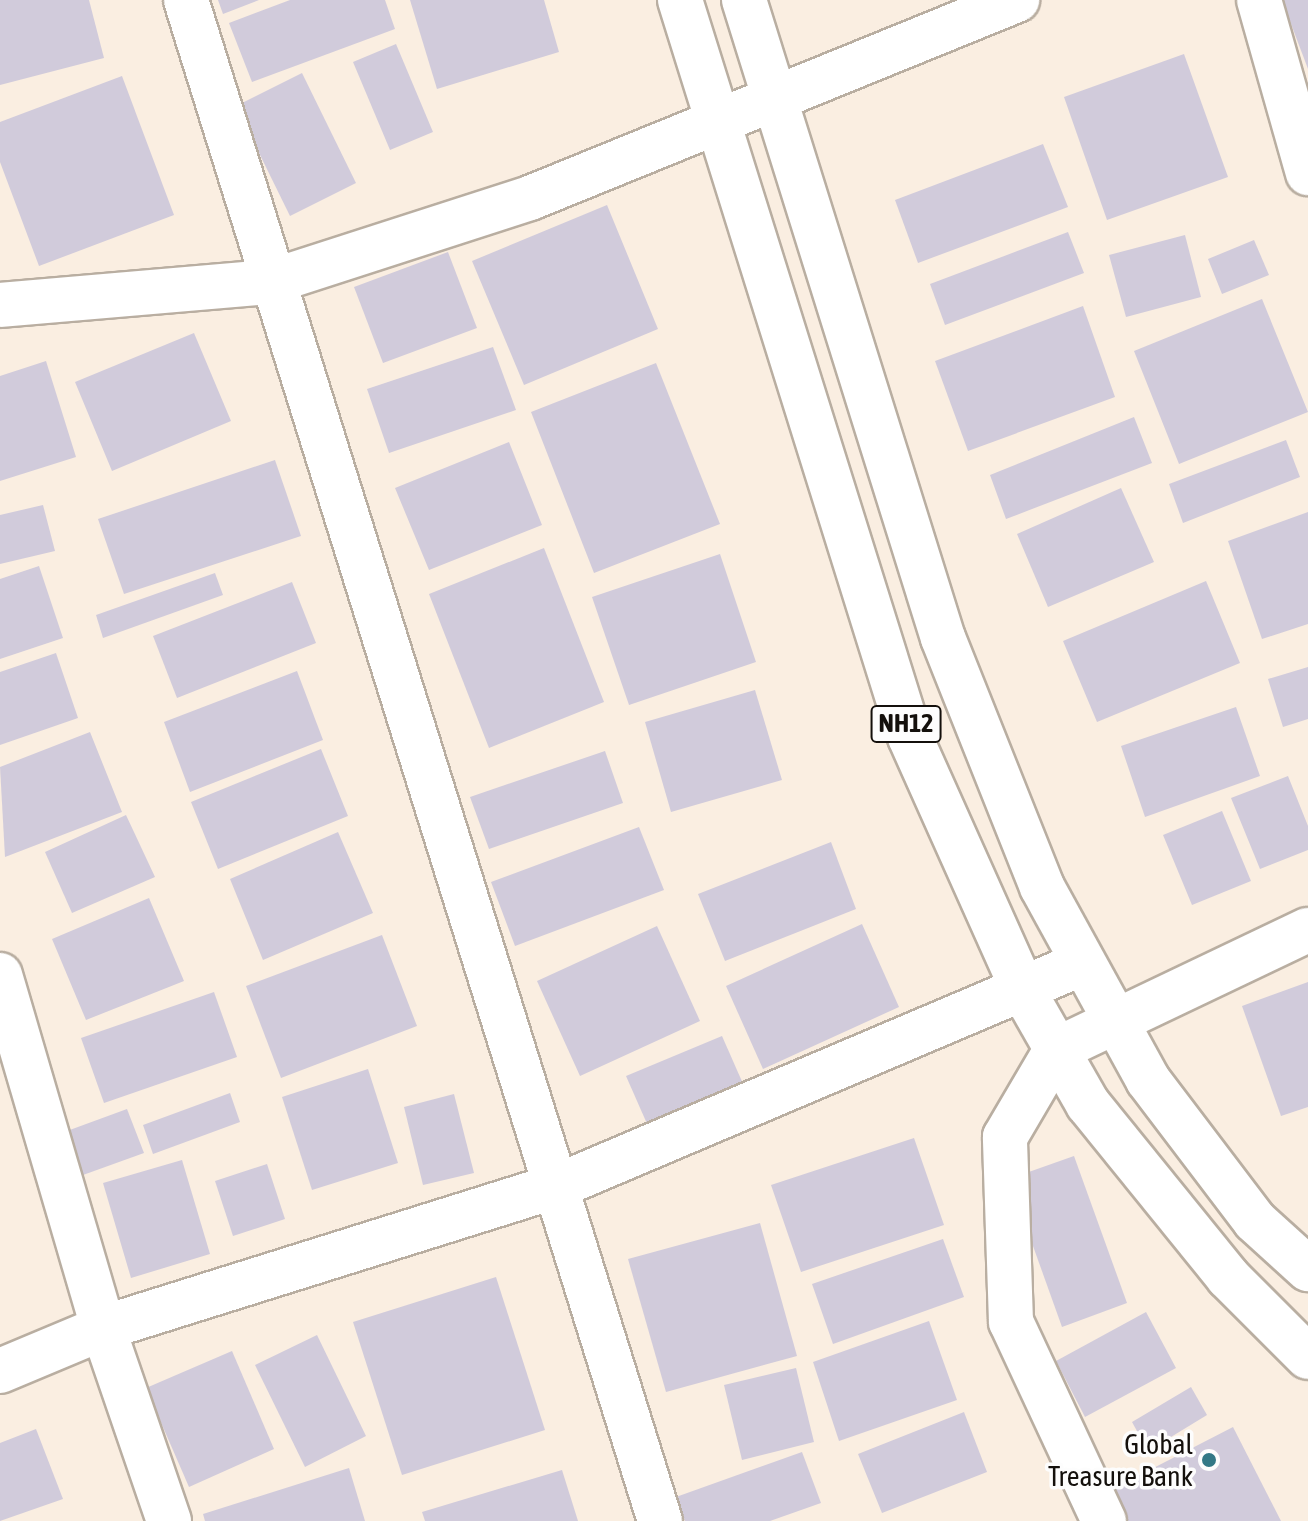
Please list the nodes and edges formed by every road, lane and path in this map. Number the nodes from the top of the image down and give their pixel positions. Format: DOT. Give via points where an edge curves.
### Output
graph roads {
  1 [pos="186,0"];
  2 [pos="680,0"];
  3 [pos="744,0"];
  4 [pos="1017,0"];
  5 [pos="1259,0"];
  6 [pos="773,95"];
  7 [pos="716,116"];
  8 [pos="1308,173"];
  9 [pos="270,282"];
  10 [pos="0,305"];
  11 [pos="1308,930"];
  12 [pos="1083,963"];
  13 [pos="0,975"];
  14 [pos="1024,992"];
  15 [pos="1117,1026"];
  16 [pos="1056,1050"];
  17 [pos="560,1185"];
  18 [pos="1308,1269"];
  19 [pos="103,1328"];
  20 [pos="1308,1357"];
  21 [pos="0,1371"];
  22 [pos="169,1521"];
  23 [pos="660,1521"];
  24 [pos="1104,1521"];
  1 -- 9 [label="main road"];
  2 -- 7 [label="main road, NH12"];
  3 -- 6 [label="main road, NH12"];
  4 -- 6 [label="main road"];
  5 -- 8 [label="main road"];
  6 -- 7 [label="main road"];
  6 -- 12 [label="main road, NH12" via="943,638 1042,887"];
  7 -- 9 [label="main road" via="530,198"];
  7 -- 14 [label="main road, NH12" via="910,737"];
  9 -- 10 [label="main road"];
  9 -- 17 [label="main road"];
  11 -- 15 [label="main road"];
  12 -- 14 [label="main road"];
  12 -- 15 [label="main road, NH12"];
  13 -- 19 [label="main road"];
  14 -- 16 [label="main road, NH12"];
  14 -- 17 [label="main road"];
  15 -- 16 [label="main road"];
  15 -- 18 [label="main road, NH12" via="1148,1080 1255,1221"];
  16 -- 20 [label="main road, NH12" via="1088,1104 1228,1277"];
  16 -- 24 [label="main road" via="1005,1137 1011,1322"];
  17 -- 19 [label="main road"];
  17 -- 23 [label="main road"];
  19 -- 21 [label="main road"];
  19 -- 22 [label="main road"];
}
